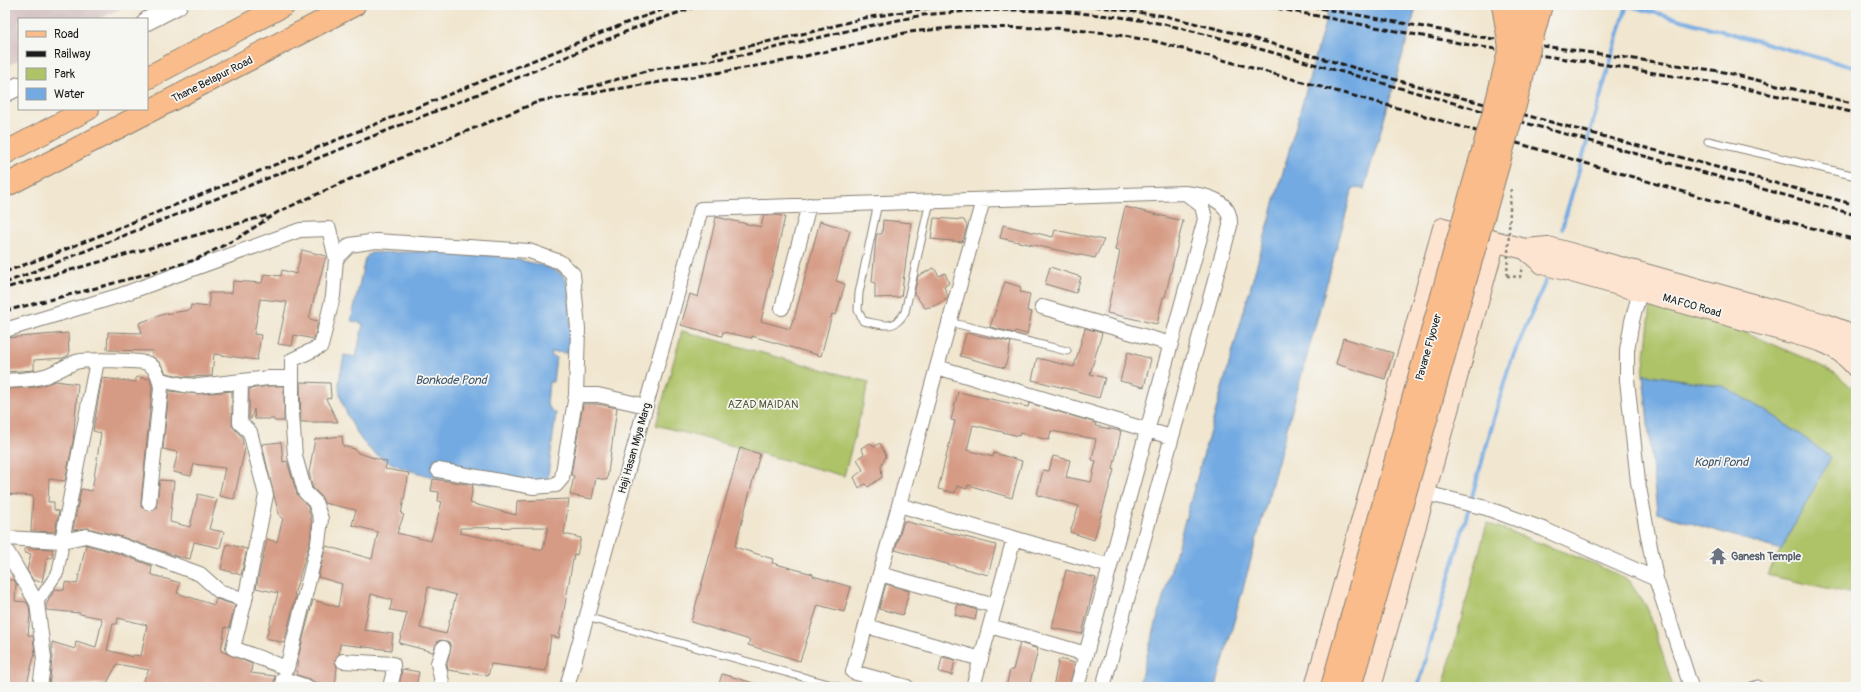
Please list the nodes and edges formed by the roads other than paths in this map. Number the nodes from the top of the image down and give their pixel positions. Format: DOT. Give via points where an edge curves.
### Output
graph roads {
  1 [pos="178,5"];
  2 [pos="284,5"];
  3 [pos="354,5"];
  4 [pos="1503,5"];
  5 [pos="1523,5"];
  6 [pos="1541,5"];
  7 [pos="148,20"];
  8 [pos="1529,49"];
  9 [pos="148,77"];
  10 [pos="18,86"];
  11 [pos="5,93"];
  12 [pos="85,110"];
  13 [pos="71,114"];
  14 [pos="1708,141"];
  15 [pos="5,153"];
  16 [pos="1856,176"];
  17 [pos="5,186"];
  18 [pos="1184,193"];
  19 [pos="983,200"];
  20 [pos="930,201"];
  21 [pos="878,203"];
  22 [pos="809,205"];
  23 [pos="1495,241"];
  24 [pos="1525,249"];
  25 [pos="336,259"];
  26 [pos="1640,291"];
  27 [pos="1042,307"];
  28 [pos="782,308"];
  29 [pos="949,322"];
  30 [pos="5,330"];
  31 [pos="1856,341"];
  32 [pos="1171,344"];
  33 [pos="1067,351"];
  34 [pos="96,361"];
  35 [pos="937,367"];
  36 [pos="1856,367"];
  37 [pos="292,378"];
  38 [pos="160,380"];
  39 [pos="241,381"];
  40 [pos="5,382"];
  41 [pos="576,395"];
  42 [pos="646,406"];
  43 [pos="1147,430"];
  44 [pos="1172,437"];
  45 [pos="438,470"];
  46 [pos="1425,492"];
  47 [pos="149,503"];
  48 [pos="899,505"];
  49 [pos="5,538"];
  50 [pos="1014,538"];
  51 [pos="62,545"];
  52 [pos="5,548"];
  53 [pos="1110,566"];
  54 [pos="880,574"];
  55 [pos="1656,579"];
  56 [pos="245,600"];
  57 [pos="37,603"];
  58 [pos="995,606"];
  59 [pos="586,617"];
  60 [pos="866,626"];
  61 [pos="990,626"];
  62 [pos="443,648"];
  63 [pos="1086,654"];
  64 [pos="981,659"];
  65 [pos="343,661"];
  66 [pos="283,680"];
  67 [pos="1758,684"];
  68 [pos="40,687"];
  69 [pos="307,687"];
  70 [pos="390,687"];
  71 [pos="443,687"];
  72 [pos="567,687"];
  73 [pos="839,687"];
  74 [pos="907,687"];
  75 [pos="973,687"];
  76 [pos="1077,687"];
  77 [pos="1103,687"];
  78 [pos="1315,687"];
  79 [pos="1332,687"];
  80 [pos="1350,687"];
  81 [pos="1371,687"];
  82 [pos="1691,687"];
  83 [pos="1749,687"];
  1 -- 7 [label="street"];
  2 -- 9 [label="main road"];
  3 -- 17 [label="main road, Thane Belapur Road"];
  4 -- 79 [label="main road, Pavane Flyover, bridge" via="1510,46 1497,101"];
  5 -- 8 [label="main road, Pavane Flyover, bridge"];
  6 -- 8 [label="main road, bridge"];
  8 -- 80 [label="main road, Pavane Flyover, bridge"];
  10 -- 11 [label="street"];
  12 -- 13 [label="main road"];
  13 -- 15 [label="main road"];
  14 -- 16 [label="lane"];
  18 -- 19 [label="street"];
  18 -- 32 [label="street" via="1202,206 1205,219"];
  18 -- 44 [label="street" via="1221,203 1228,210 1230,220"];
  19 -- 20 [label="street"];
  19 -- 29 [label="street"];
  20 -- 21 [label="street"];
  20 -- 21 [label="lane" via="905,312 900,321 891,326 863,321 858,310 859,292"];
  21 -- 22 [label="street"];
  22 -- 28 [label="street"];
  22 -- 42 [label="street, Haji Hasan Miya Marg" via="701,209"];
  23 -- 24 [label="main road, MAFCO Road"];
  23 -- 46 [label="main road"];
  23 -- 78 [label="main road, MAFCO Road" via="1443,228"];
  24 -- 26 [label="main road, MAFCO Road" via="1543,264"];
  24 -- 31 [label="main road, MAFCO Road" via="1548,247 1841,330"];
  25 -- 30 [label="street" via="329,230 300,230 118,296"];
  25 -- 37 [label="street" via="333,296 322,346 292,360"];
  25 -- 41 [label="street" via="350,245 376,241 529,251 560,262 573,274 578,329"];
  26 -- 36 [label="main road, MAFCO Road" via="1827,343 1844,354"];
  26 -- 55 [label="street" via="1632,321 1627,380 1638,482"];
  27 -- 32 [label="street"];
  29 -- 33 [label="lane"];
  29 -- 35 [label="street"];
  32 -- 43 [label="street"];
  34 -- 38 [label="street" via="148,364 155,369"];
  34 -- 40 [label="street" via="76,362 46,376"];
  34 -- 51 [label="street"];
  35 -- 43 [label="street"];
  35 -- 48 [label="street"];
  37 -- 39 [label="street"];
  37 -- 56 [label="street" via="295,456 305,492 315,502 321,519 318,544 287,668 233,648"];
  38 -- 39 [label="street" via="184,386"];
  38 -- 47 [label="street"];
  39 -- 56 [label="street" via="240,423 250,432 266,495"];
  41 -- 42 [label="street" via="598,395"];
  41 -- 45 [label="street" via="562,478 556,485 534,487"];
  42 -- 59 [label="street, Haji Hasan Miya Marg"];
  43 -- 44 [label="street"];
  43 -- 53 [label="street"];
  44 -- 77 [label="street"];
  46 -- 55 [label="street" via="1486,508 1543,528"];
  46 -- 81 [label="main road"];
  48 -- 50 [label="street"];
  48 -- 54 [label="street"];
  49 -- 51 [label="street"];
  50 -- 53 [label="street"];
  50 -- 58 [label="street"];
  51 -- 56 [label="street" via="86,536 120,545 200,574 219,591"];
  51 -- 57 [label="street" via="58,572"];
  52 -- 57 [label="street"];
  53 -- 63 [label="street"];
  54 -- 58 [label="street"];
  54 -- 60 [label="street"];
  55 -- 82 [label="street"];
  57 -- 68 [label="street" via="44,658"];
  58 -- 61 [label="street"];
  59 -- 72 [label="street, Haji Hasan Miya Marg"];
  59 -- 73 [label="lane"];
  60 -- 64 [label="street"];
  60 -- 74 [label="street" via="853,672"];
  61 -- 63 [label="street"];
  61 -- 64 [label="street"];
  62 -- 71 [label="street" via="438,663"];
  63 -- 76 [label="street"];
  64 -- 75 [label="street"];
  65 -- 70 [label="street" via="393,664"];
  66 -- 69 [label="street"];
  67 -- 83 [label="lane"];
}
